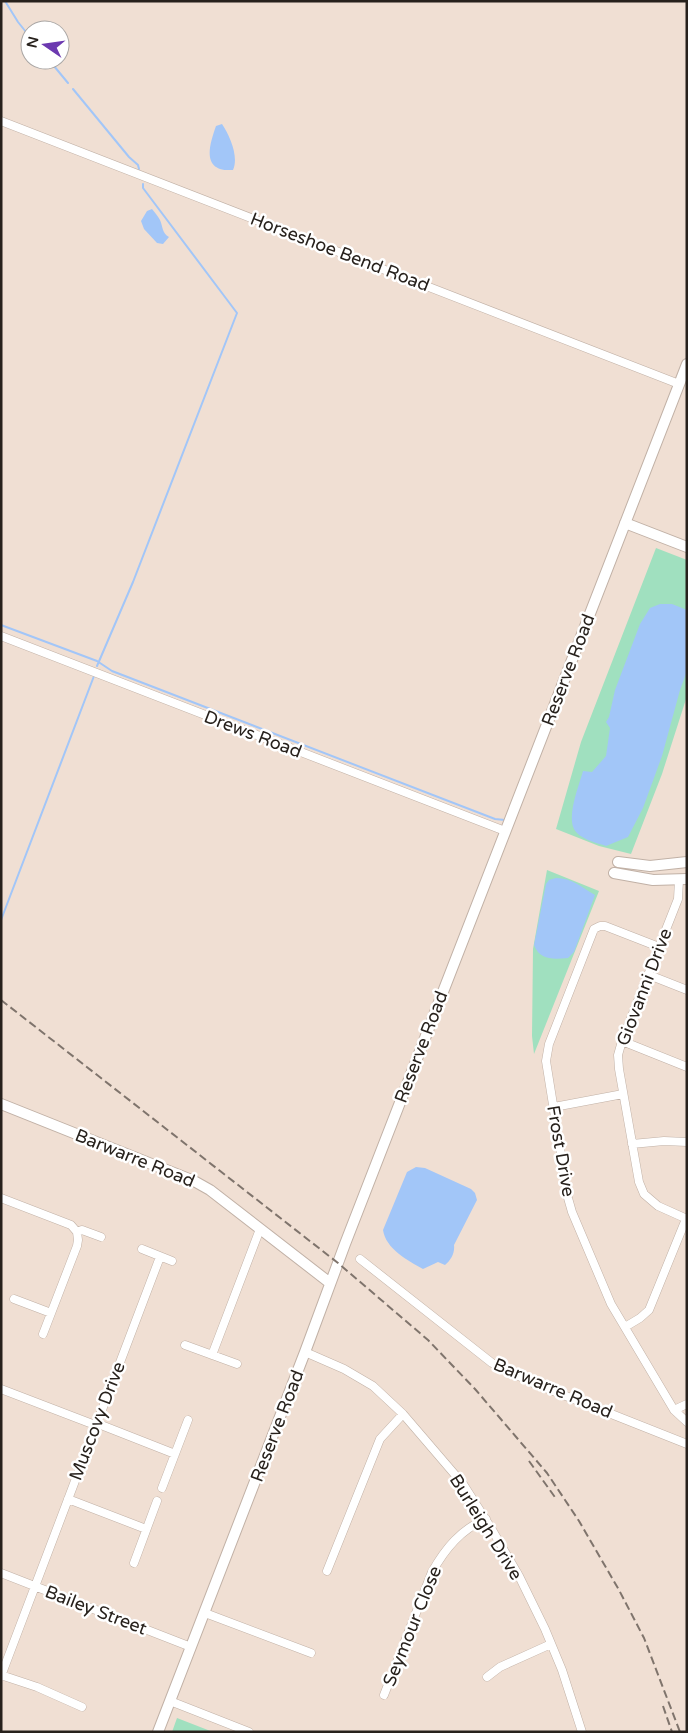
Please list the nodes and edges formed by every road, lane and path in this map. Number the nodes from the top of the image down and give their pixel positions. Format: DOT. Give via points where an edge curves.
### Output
graph roads {
  1 [pos="1,121"];
  2 [pos="687,364"];
  3 [pos="679,384"];
  4 [pos="625,523"];
  5 [pos="687,547"];
  6 [pos="1,636"];
  7 [pos="505,831"];
  8 [pos="618,862"];
  9 [pos="682,863"];
  10 [pos="614,873"];
  11 [pos="683,879"];
  12 [pos="659,948"];
  13 [pos="649,975"];
  14 [pos="687,990"];
  15 [pos="622,1041"];
  16 [pos="687,1067"];
  17 [pos="623,1094"];
  18 [pos="1,1104"];
  19 [pos="554,1108"];
  20 [pos="687,1142"];
  21 [pos="632,1144"];
  22 [pos="1,1198"];
  23 [pos="686,1219"];
  24 [pos="260,1229"];
  25 [pos="77,1232"];
  26 [pos="101,1237"];
  27 [pos="142,1249"];
  28 [pos="160,1256"];
  29 [pos="360,1259"];
  30 [pos="172,1261"];
  31 [pos="330,1283"];
  32 [pos="14,1299"];
  33 [pos="51,1313"];
  34 [pos="625,1327"];
  35 [pos="43,1334"];
  36 [pos="185,1345"];
  37 [pos="306,1352"];
  38 [pos="212,1355"];
  39 [pos="237,1364"];
  40 [pos="1,1389"];
  41 [pos="687,1404"];
  42 [pos="674,1410"];
  43 [pos="403,1414"];
  44 [pos="188,1420"];
  45 [pos="687,1422"];
  46 [pos="95,1424"];
  47 [pos="687,1444"];
  48 [pos="175,1454"];
  49 [pos="162,1488"];
  50 [pos="68,1499"];
  51 [pos="157,1501"];
  52 [pos="486,1519"];
  53 [pos="146,1529"];
  54 [pos="134,1563"];
  55 [pos="327,1571"];
  56 [pos="1,1573"];
  57 [pos="35,1586"];
  58 [pos="205,1613"];
  59 [pos="551,1644"];
  60 [pos="191,1647"];
  61 [pos="311,1654"];
  62 [pos="1,1675"];
  63 [pos="487,1678"];
  64 [pos="384,1694"];
  65 [pos="170,1701"];
  66 [pos="82,1706"];
  67 [pos="158,1732"];
  68 [pos="248,1732"];
  69 [pos="582,1732"];
  1 -- 3 [label="street, Horseshoe Bend Road"];
  2 -- 3 [label="street, Reserve Road"];
  3 -- 4 [label="street, Reserve Road"];
  4 -- 5 [label="street"];
  4 -- 7 [label="street, Reserve Road"];
  6 -- 7 [label="street, Drews Road"];
  7 -- 31 [label="street, Reserve Road"];
  8 -- 9 [label="street" via="644,866"];
  9 -- 11 [label="street"];
  10 -- 11 [label="street" via="647,879"];
  11 -- 12 [label="street, Giovanni Drive"];
  12 -- 13 [label="street, Giovanni Drive"];
  12 -- 19 [label="street, Frost Drive" via="605,926 594,929 547,1050 546,1064"];
  13 -- 14 [label="street"];
  13 -- 15 [label="street, Giovanni Drive"];
  15 -- 16 [label="street"];
  15 -- 17 [label="street, Giovanni Drive" via="618,1062"];
  17 -- 19 [label="street"];
  17 -- 21 [label="street, Giovanni Drive"];
  18 -- 24 [label="street, Barwarre Road" via="184,1175 210,1190"];
  19 -- 34 [label="street, Frost Drive" via="570,1205 611,1304"];
  20 -- 21 [label="street"];
  21 -- 23 [label="street, Giovanni Drive" via="644,1194 658,1206"];
  22 -- 25 [label="street" via="71,1225"];
  23 -- 34 [label="street" via="649,1310"];
  24 -- 31 [label="street, Barwarre Road"];
  24 -- 38 [label="street"];
  25 -- 26 [label="street" via="82,1230"];
  25 -- 33 [label="street" via="77,1246"];
  27 -- 28 [label="street"];
  28 -- 30 [label="street"];
  28 -- 46 [label="street, Muscovy Drive"];
  29 -- 47 [label="street, Barwarre Road" via="492,1363 533,1383"];
  31 -- 37 [label="street, Reserve Road"];
  32 -- 33 [label="street"];
  33 -- 35 [label="street"];
  34 -- 42 [label="street, Frost Drive"];
  36 -- 38 [label="street"];
  37 -- 43 [label="street, Burleigh Drive" via="358,1376"];
  37 -- 58 [label="street, Reserve Road"];
  38 -- 39 [label="street"];
  40 -- 46 [label="street"];
  41 -- 42 [label="street"];
  42 -- 45 [label="street, Frost Drive"];
  43 -- 52 [label="street, Burleigh Drive" via="463,1484"];
  43 -- 55 [label="street" via="380,1439"];
  44 -- 48 [label="street"];
  46 -- 48 [label="street"];
  46 -- 50 [label="street, Muscovy Drive"];
  48 -- 49 [label="street"];
  50 -- 53 [label="street"];
  50 -- 57 [label="street, Muscovy Drive"];
  51 -- 53 [label="street"];
  52 -- 59 [label="street, Burleigh Drive" via="519,1576"];
  52 -- 64 [label="street, Seymour Close" via="466,1529 440,1557"];
  53 -- 54 [label="street"];
  56 -- 57 [label="street, Bailey Street"];
  57 -- 60 [label="street, Bailey Street"];
  57 -- 62 [label="street, Muscovy Drive"];
  58 -- 60 [label="street, Reserve Road"];
  58 -- 61 [label="street"];
  59 -- 63 [label="street" via="500,1667"];
  59 -- 69 [label="street, Burleigh Drive"];
  60 -- 65 [label="street, Reserve Road"];
  62 -- 66 [label="street"];
  65 -- 67 [label="street, Reserve Road"];
  65 -- 68 [label="street"];
}
